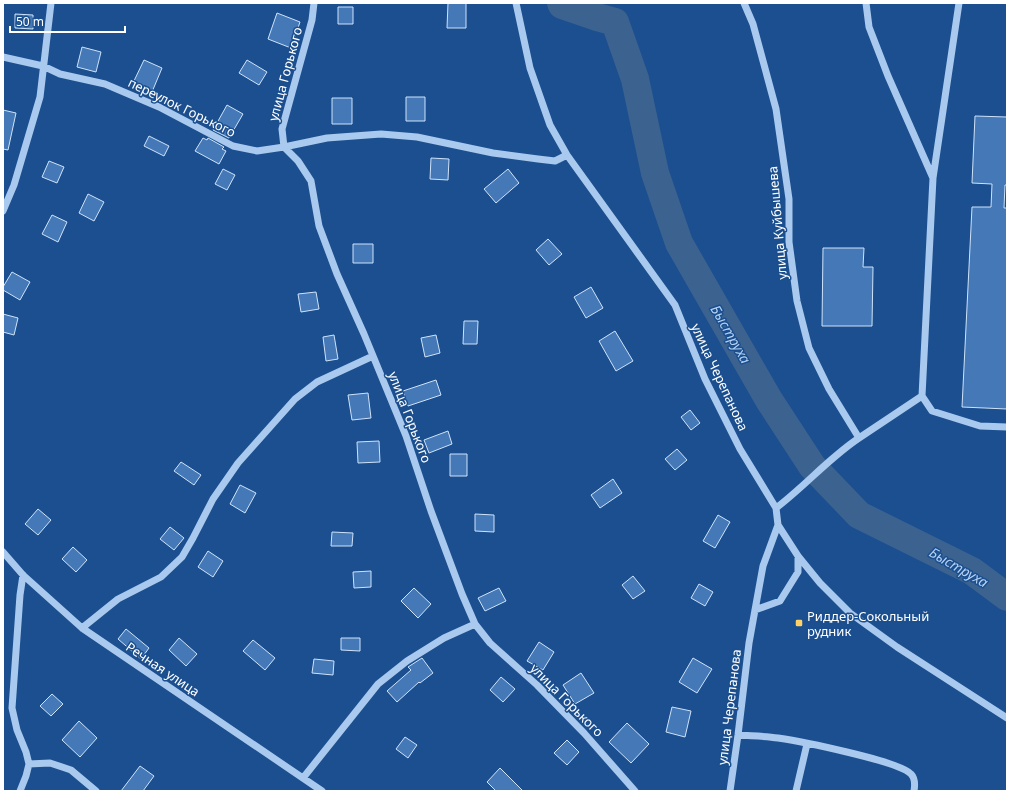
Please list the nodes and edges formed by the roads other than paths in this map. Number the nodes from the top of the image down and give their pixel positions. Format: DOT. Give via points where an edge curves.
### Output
graph roads {
  1 [pos="51,3"];
  2 [pos="314,3"];
  3 [pos="516,3"];
  4 [pos="744,3"];
  5 [pos="866,3"];
  6 [pos="960,3"];
  7 [pos="3,58"];
  8 [pos="43,66"];
  9 [pos="284,147"];
  10 [pos="567,155"];
  11 [pos="933,178"];
  12 [pos="3,211"];
  13 [pos="373,356"];
  14 [pos="922,396"];
  15 [pos="1007,427"];
  16 [pos="859,438"];
  17 [pos="776,508"];
  18 [pos="778,525"];
  19 [pos="3,552"];
  20 [pos="798,556"];
  21 [pos="23,575"];
  22 [pos="755,610"];
  23 [pos="475,624"];
  24 [pos="82,628"];
  25 [pos="1007,718"];
  26 [pos="738,735"];
  27 [pos="807,744"];
  28 [pos="29,764"];
  29 [pos="303,778"];
  30 [pos="20,791"];
  31 [pos="96,791"];
  32 [pos="322,791"];
  33 [pos="635,791"];
  34 [pos="730,791"];
  35 [pos="796,791"];
  36 [pos="914,791"];
  1 -- 8 [label="street"];
  2 -- 9 [label="street, улица Горького" via="312,20 282,129"];
  3 -- 10 [label="street, улица Черепанова" via="530,68 550,125"];
  4 -- 16 [label="street, улица Куйбышева" via="754,24 776,109 788,200 788,242 797,301 809,348 829,389"];
  5 -- 11 [label="street" via="869,27"];
  6 -- 11 [label="street"];
  7 -- 8 [label="street, переулок Горького"];
  8 -- 9 [label="street, переулок Горького" via="60,74 105,84 159,107 233,146 257,151"];
  8 -- 12 [label="street" via="40,97 14,185"];
  9 -- 10 [label="street, переулок Горького" via="327,138 381,134 418,137 494,153 554,161"];
  9 -- 13 [label="street, улица Горького" via="298,161 311,181 319,226"];
  10 -- 17 [label="street, улица Черепанова" via="675,305 705,379 740,449"];
  11 -- 14 [label="street"];
  13 -- 23 [label="street, улица Горького" via="406,436 454,574"];
  13 -- 24 [label="street" via="317,382 295,399 238,463 213,499 182,557 161,576 118,598"];
  14 -- 15 [label="street" via="932,411 980,426"];
  14 -- 16 [label="street"];
  16 -- 17 [label="street" via="844,447 794,495"];
  17 -- 18 [label="street, улица Черепанова"];
  18 -- 20 [label="street"];
  18 -- 22 [label="street, улица Черепанова" via="763,566"];
  19 -- 21 [label="street, Речная улица"];
  20 -- 22 [label="street" via="798,572 780,601"];
  20 -- 25 [label="street" via="850,613 897,647"];
  21 -- 24 [label="street, Речная улица"];
  21 -- 28 [label="street" via="12,708 16,730"];
  22 -- 26 [label="street, улица Черепанова"];
  23 -- 29 [label="street" via="444,638 406,661 378,684"];
  23 -- 33 [label="street, улица Горького" via="490,643 584,733"];
  24 -- 29 [label="street, Речная улица"];
  26 -- 27 [label="street" via="778,738"];
  26 -- 34 [label="street, улица Черепанова"];
  27 -- 35 [label="street"];
  27 -- 36 [label="street" via="894,765 911,774 915,784"];
  28 -- 30 [label="street"];
  28 -- 31 [label="street" via="50,763 71,770"];
  29 -- 32 [label="street, Речная улица"];
}
